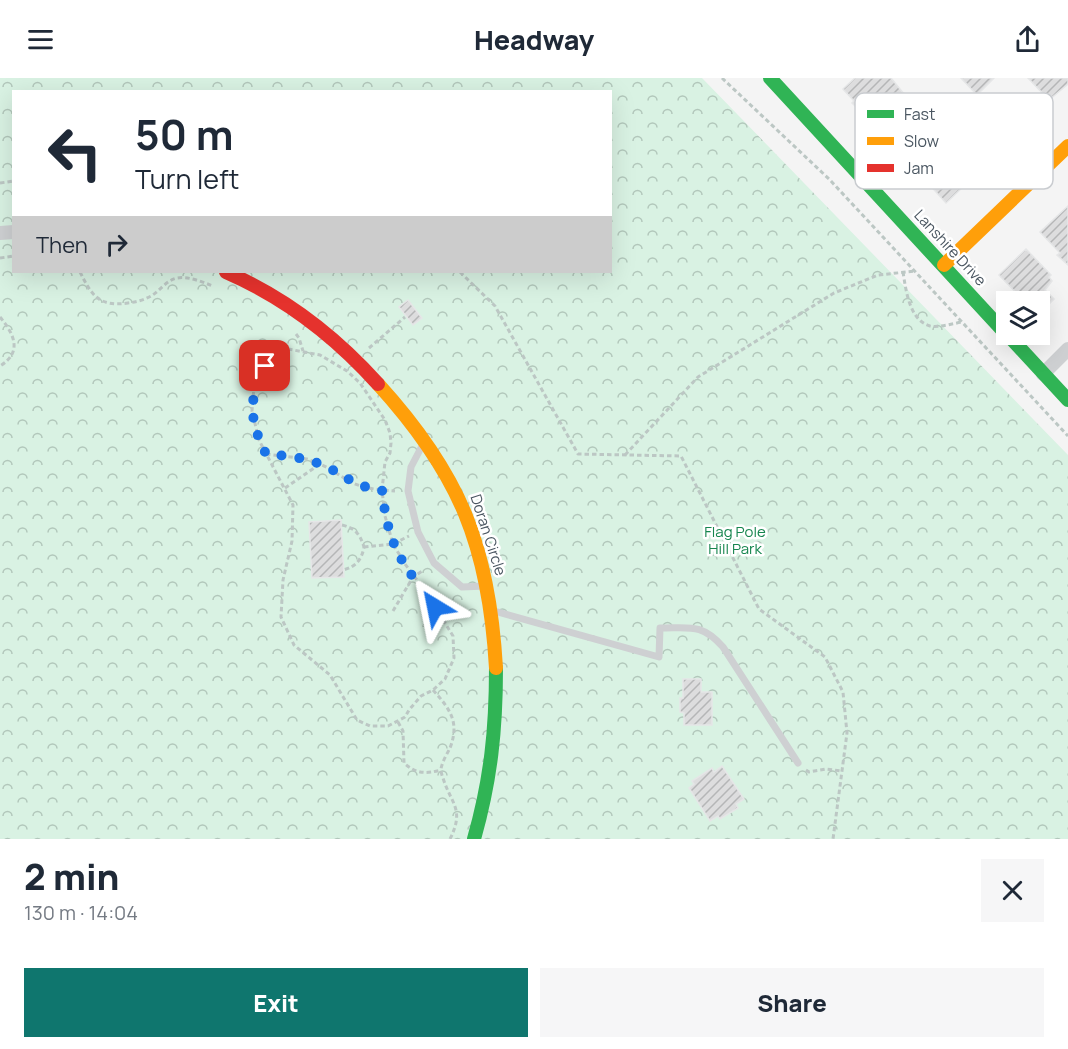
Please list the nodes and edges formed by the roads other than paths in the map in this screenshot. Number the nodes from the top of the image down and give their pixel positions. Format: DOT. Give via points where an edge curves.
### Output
graph roads {
  1 [pos="770,78"];
  2 [pos="1068,146"];
  3 [pos="1053,160"];
  4 [pos="855,169"];
  5 [pos="873,189"];
  6 [pos="1023,189"];
  7 [pos="944,265"];
  8 [pos="228,273"];
  9 [pos="996,322"];
  10 [pos="1017,345"];
  11 [pos="1068,349"];
  12 [pos="1043,374"];
  13 [pos="1068,400"];
  14 [pos="425,440"];
  15 [pos="488,586"];
  16 [pos="492,611"];
  17 [pos="798,763"];
  18 [pos="474,839"];
  1 -- 4 [label="street, Lanshire Drive"];
  2 -- 3 [label="street"];
  5 -- 7 [label="street, Lanshire Drive"];
  6 -- 7 [label="street"];
  7 -- 9 [label="street, Lanshire Drive"];
  8 -- 14 [label="street, Doran Circle" via="301,311 335,338"];
  10 -- 12 [label="street, Lanshire Drive"];
  11 -- 12 [label="street"];
  12 -- 13 [label="street, Lanshire Drive"];
  14 -- 15 [label="street, Doran Circle" via="460,499"];
  14 -- 15 [label="lane" via="411,467 408,491 418,532 434,563 462,587"];
  15 -- 16 [label="street, Doran Circle"];
  16 -- 17 [label="lane" via="659,657 660,628 694,628 711,633"];
  16 -- 18 [label="street, Doran Circle" via="494,746"];
}
